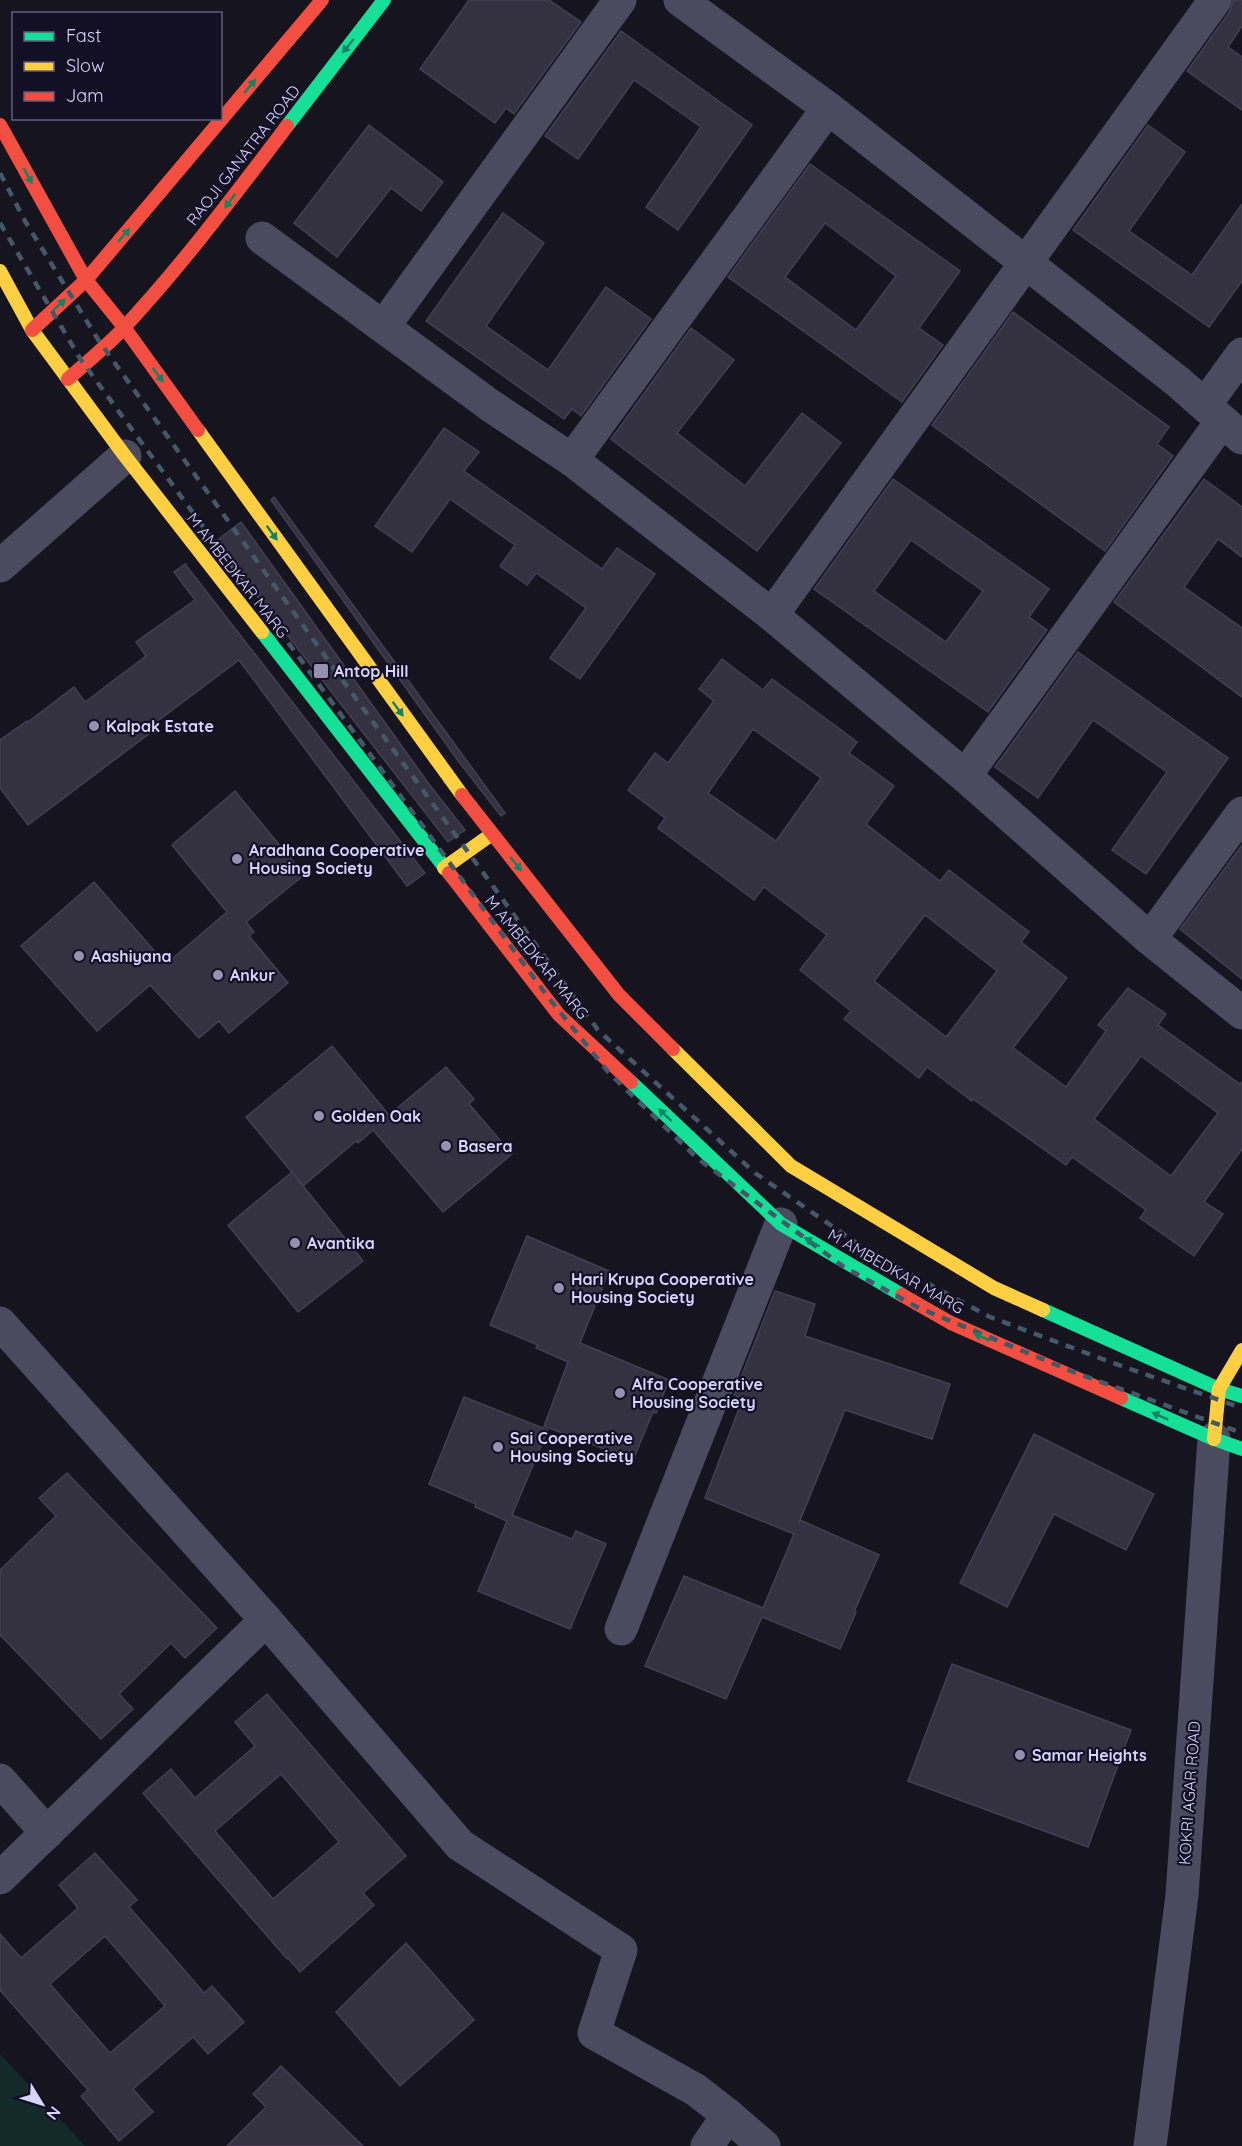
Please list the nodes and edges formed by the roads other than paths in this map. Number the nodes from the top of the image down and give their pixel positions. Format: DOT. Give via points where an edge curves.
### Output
graph roads {
  1 [pos="322,0"];
  2 [pos="384,0"];
  3 [pos="620,0"];
  4 [pos="680,0"];
  5 [pos="1215,0"];
  6 [pos="828,108"];
  7 [pos="222,119"];
  8 [pos="221,120"];
  9 [pos="0,125"];
  10 [pos="262,238"];
  11 [pos="1026,263"];
  12 [pos="0,271"];
  13 [pos="86,280"];
  14 [pos="384,326"];
  15 [pos="124,327"];
  16 [pos="32,330"];
  17 [pos="1242,354"];
  18 [pos="68,379"];
  19 [pos="1223,421"];
  20 [pos="125,456"];
  21 [pos="572,460"];
  22 [pos="0,566"];
  23 [pos="772,615"];
  24 [pos="965,776"];
  25 [pos="1242,813"];
  26 [pos="492,834"];
  27 [pos="444,868"];
  28 [pos="1150,939"];
  29 [pos="1242,1013"];
  30 [pos="782,1224"];
  31 [pos="0,1323"];
  32 [pos="1242,1350"];
  33 [pos="1219,1389"];
  34 [pos="1242,1396"];
  35 [pos="1228,1444"];
  36 [pos="266,1620"];
  37 [pos="621,1629"];
  38 [pos="0,1780"];
  39 [pos="47,1833"];
  40 [pos="0,1878"];
  41 [pos="728,2115"];
  42 [pos="707,2146"];
  43 [pos="764,2146"];
  44 [pos="1150,2146"];
  7 -- 1 [label="main road, one-way"];
  2 -- 15 [label="main road, RAOJI GANATRA ROAD, one-way" via="224,209"];
  3 -- 14 [label="street"];
  4 -- 6 [label="street"];
  5 -- 11 [label="street"];
  6 -- 11 [label="street"];
  6 -- 21 [label="street"];
  13 -- 8 [label="main road, one-way"];
  9 -- 13 [label="main road, one-way"];
  10 -- 14 [label="street"];
  11 -- 19 [label="street"];
  11 -- 23 [label="street"];
  12 -- 16 [label="main road, M AMBEDKAR MARG"];
  13 -- 15 [label="main road"];
  16 -- 13 [label="main road, one-way"];
  14 -- 21 [label="street" via="491,406"];
  15 -- 18 [label="main road, RAOJI GANATRA ROAD"];
  15 -- 26 [label="main road, one-way" via="444,773"];
  16 -- 18 [label="main road, M AMBEDKAR MARG"];
  17 -- 19 [label="street"];
  18 -- 20 [label="main road, M AMBEDKAR MARG"];
  19 -- 24 [label="street"];
  20 -- 22 [label="street"];
  20 -- 27 [label="main road, M AMBEDKAR MARG"];
  21 -- 23 [label="street"];
  23 -- 24 [label="street"];
  24 -- 28 [label="street"];
  25 -- 28 [label="street"];
  26 -- 27 [label="main road"];
  26 -- 33 [label="main road, one-way" via="619,995 791,1166 994,1288"];
  30 -- 27 [label="main road, M AMBEDKAR MARG, one-way" via="559,1015"];
  28 -- 29 [label="street"];
  35 -- 30 [label="main road, M AMBEDKAR MARG, one-way" via="951,1323"];
  30 -- 37 [label="street"];
  31 -- 36 [label="street"];
  32 -- 33 [label="main road"];
  33 -- 34 [label="main road"];
  33 -- 35 [label="main road"];
  35 -- 44 [label="street, KOKRI AGAR ROAD" via="1182,1895"];
  36 -- 39 [label="street"];
  36 -- 41 [label="street" via="460,1845 621,1950 594,2033 696,2090"];
  38 -- 39 [label="street"];
  39 -- 40 [label="street"];
  41 -- 42 [label="street"];
  41 -- 43 [label="street"];
}
